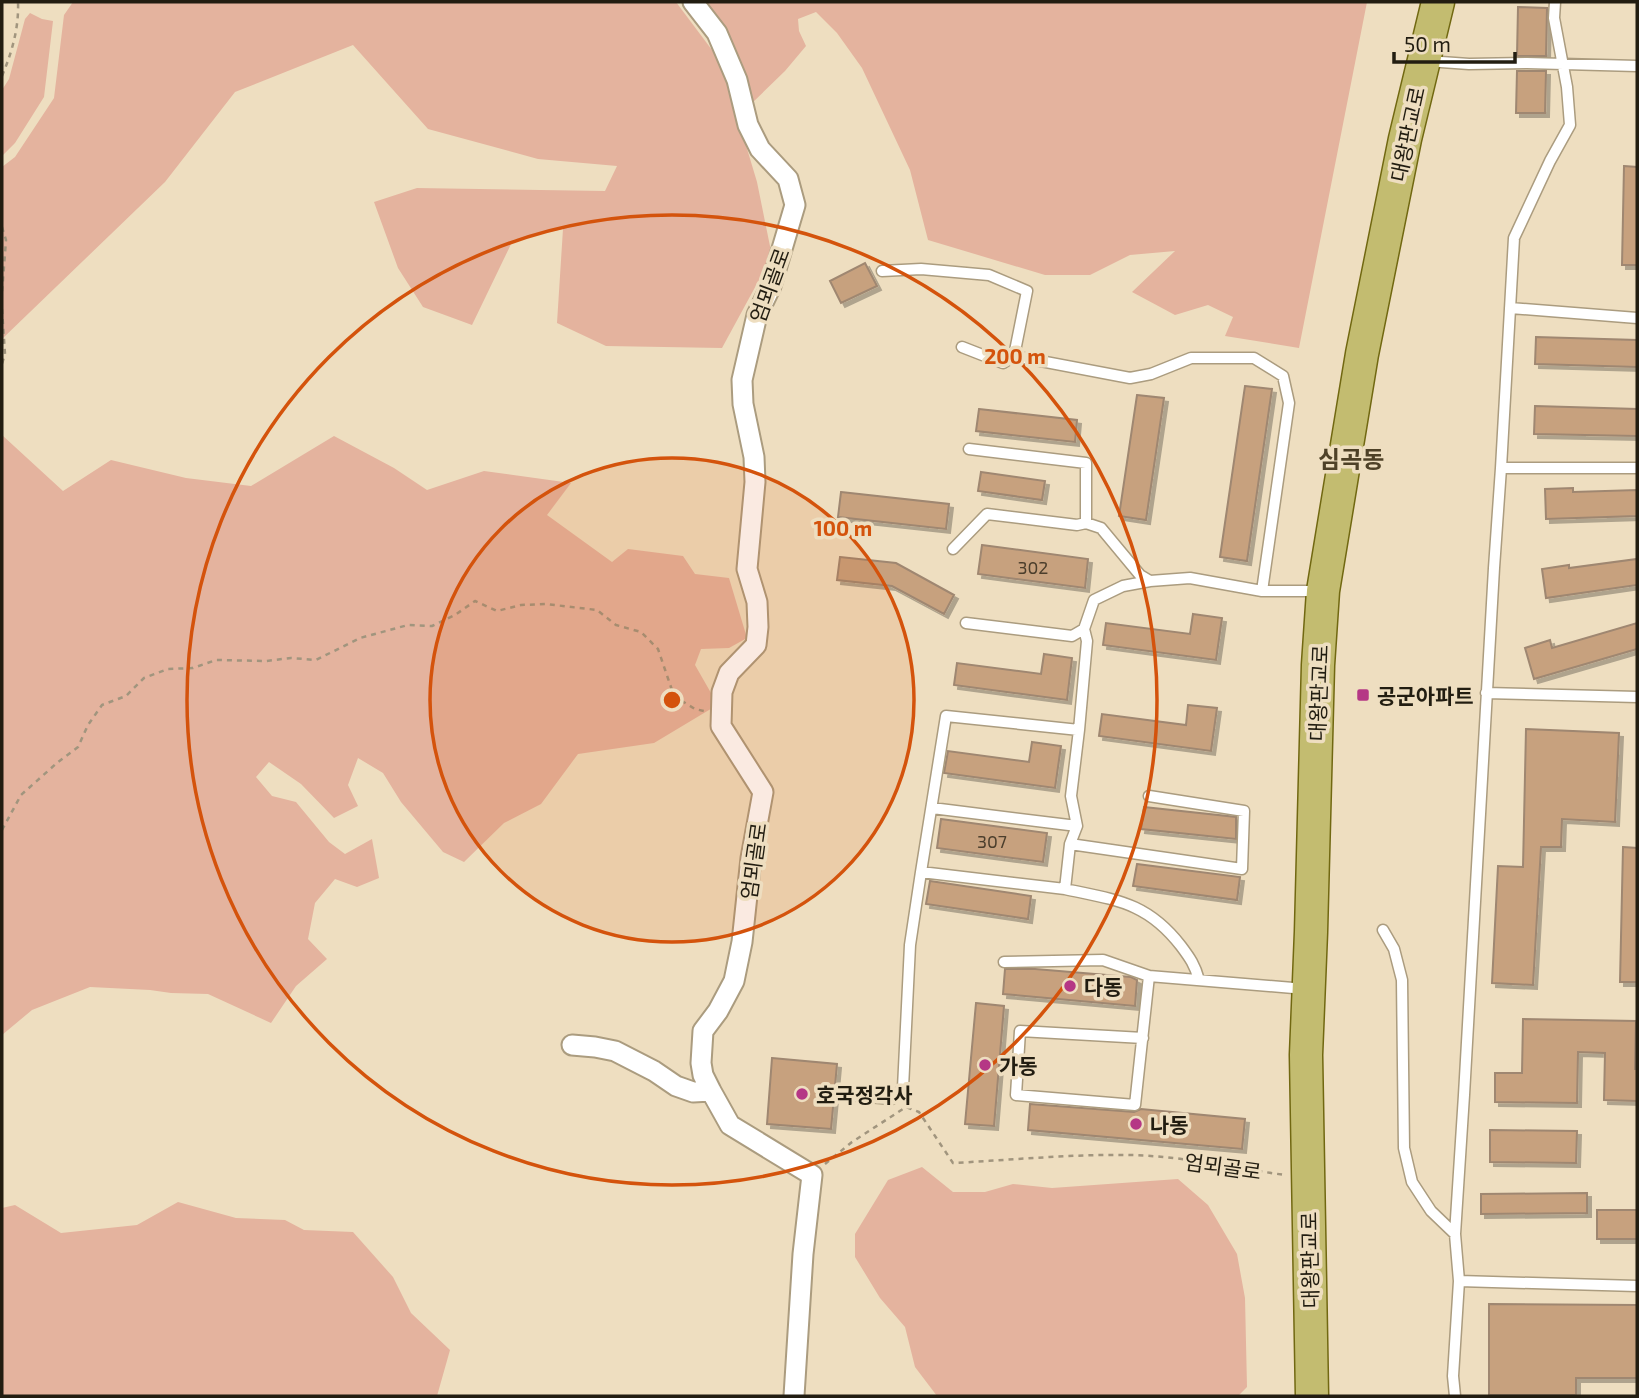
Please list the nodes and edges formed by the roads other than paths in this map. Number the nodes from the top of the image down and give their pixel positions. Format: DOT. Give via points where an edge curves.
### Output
graph roads {
  1 [pos="693,2"];
  2 [pos="1438,2"];
  3 [pos="1555,2"];
  4 [pos="1423,60"];
  5 [pos="1562,64"];
  6 [pos="1637,66"];
  7 [pos="882,271"];
  8 [pos="1510,308"];
  9 [pos="1637,318"];
  10 [pos="962,347"];
  11 [pos="1014,356"];
  12 [pos="968,449"];
  13 [pos="1502,468"];
  14 [pos="1637,468"];
  15 [pos="1086,523"];
  16 [pos="953,549"];
  17 [pos="1150,581"];
  18 [pos="1262,591"];
  19 [pos="1323,591"];
  20 [pos="966,623"];
  21 [pos="1084,629"];
  22 [pos="1486,693"];
  23 [pos="1637,696"];
  24 [pos="1079,730"];
  25 [pos="1149,796"];
  26 [pos="932,808"];
  27 [pos="1077,826"];
  28 [pos="1070,844"];
  29 [pos="921,872"];
  30 [pos="1065,889"];
  31 [pos="1382,930"];
  32 [pos="1004,962"];
  33 [pos="1149,976"];
  34 [pos="1199,980"];
  35 [pos="1309,989"];
  36 [pos="1143,1038"];
  37 [pos="572,1045"];
  38 [pos="710,1091"];
  39 [pos="858,1096"];
  40 [pos="1455,1234"];
  41 [pos="1459,1281"];
  42 [pos="1637,1286"];
  43 [pos="794,1396"];
  44 [pos="1312,1396"];
  45 [pos="1455,1396"];
  1 -- 38 [label="street, 엄뫼골로" via="717,33 737,80 748,125 760,149 788,179 795,205 771,286 757,315 742,380 754,457 747,569 757,601 757,645 729,673 722,692 721,726 763,792 734,981 703,1031 701,1063"];
  2 -- 4 [label="main road, 대왕판교로"];
  3 -- 5 [label="lane"];
  4 -- 5 [label="lane"];
  4 -- 19 [label="main road, 대왕판교로" via="1362,354"];
  5 -- 6 [label="lane"];
  5 -- 8 [label="lane" via="1570,124 1514,239"];
  7 -- 11 [label="lane" via="989,275 1027,291"];
  8 -- 9 [label="lane"];
  8 -- 13 [label="lane"];
  10 -- 11 [label="lane" via="1003,363"];
  11 -- 18 [label="lane" via="1130,379 1191,358 1254,358 1283,376 1289,403"];
  12 -- 15 [label="lane" via="1086,463"];
  13 -- 14 [label="lane"];
  13 -- 22 [label="lane"];
  15 -- 16 [label="lane" via="987,514"];
  15 -- 17 [label="lane" via="1101,528"];
  17 -- 18 [label="lane" via="1190,578"];
  17 -- 21 [label="lane" via="1123,586 1094,600"];
  18 -- 19 [label="lane"];
  19 -- 35 [label="main road, 대왕판교로"];
  20 -- 21 [label="lane" via="1072,636"];
  21 -- 24 [label="lane" via="1087,641"];
  22 -- 23 [label="lane"];
  22 -- 40 [label="lane"];
  24 -- 26 [label="lane" via="946,716"];
  24 -- 27 [label="lane" via="1072,796"];
  25 -- 28 [label="lane" via="1244,811 1242,869"];
  26 -- 27 [label="lane"];
  26 -- 29 [label="lane"];
  27 -- 28 [label="lane"];
  28 -- 30 [label="lane"];
  29 -- 30 [label="lane"];
  29 -- 39 [label="lane" via="910,945 903,1088 892,1099"];
  30 -- 34 [label="lane" via="1132,905 1152,916 1195,965"];
  31 -- 40 [label="lane" via="1394,949 1402,980 1404,1148 1412,1182"];
  32 -- 33 [label="lane" via="1103,960"];
  33 -- 34 [label="lane"];
  33 -- 36 [label="lane"];
  34 -- 35 [label="lane"];
  35 -- 44 [label="main road, 대왕판교로"];
  36 -- 36 [label="lane" via="1135,1105 1016,1095 1020,1031"];
  37 -- 38 [label="street" via="615,1051 676,1086"];
  38 -- 43 [label="street, 엄뫼골로" via="730,1125 812,1175"];
  40 -- 41 [label="lane"];
  41 -- 42 [label="lane"];
  41 -- 45 [label="lane"];
}
